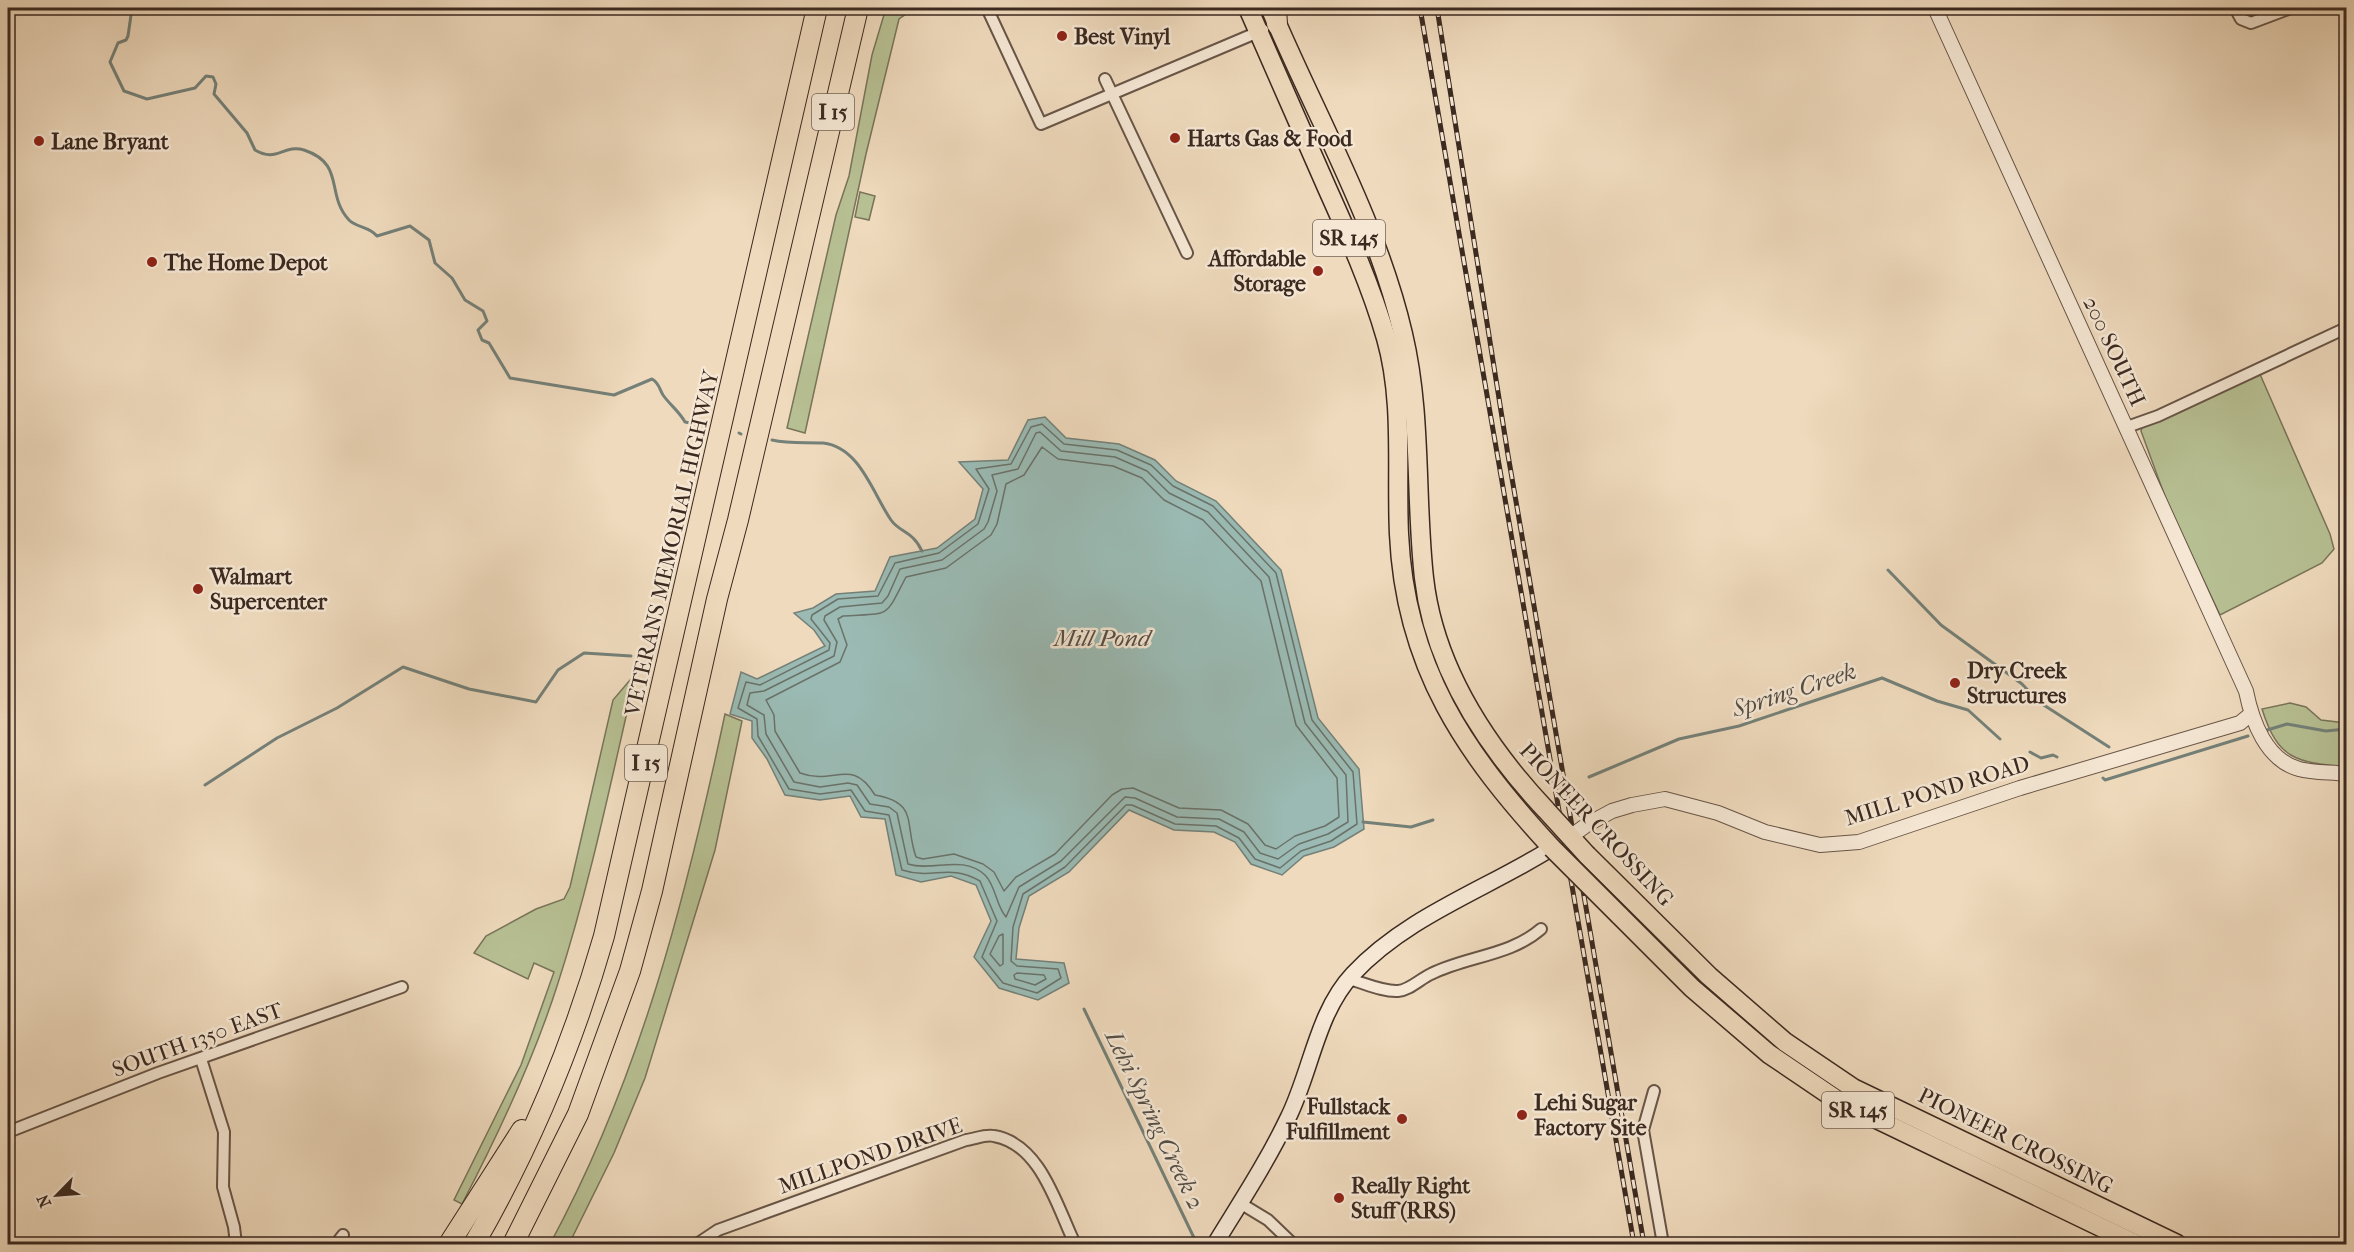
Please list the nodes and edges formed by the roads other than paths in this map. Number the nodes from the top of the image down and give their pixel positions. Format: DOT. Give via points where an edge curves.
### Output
graph roads {
  1 [pos="807,8"];
  2 [pos="817,8"];
  3 [pos="858,8"];
  4 [pos="869,8"];
  5 [pos="987,8"];
  6 [pos="1248,8"];
  7 [pos="1935,8"];
  8 [pos="2235,8"];
  9 [pos="2291,8"];
  10 [pos="1275,13"];
  11 [pos="854,30"];
  12 [pos="1258,33"];
  13 [pos="1105,79"];
  14 [pos="1111,94"];
  15 [pos="781,166"];
  16 [pos="1187,253"];
  17 [pos="2346,328"];
  18 [pos="2127,427"];
  19 [pos="2251,714"];
  20 [pos="2346,774"];
  21 [pos="2346,817"];
  22 [pos="2346,832"];
  23 [pos="1570,837"];
  24 [pos="1552,848"];
  25 [pos="1541,930"];
  26 [pos="1349,979"];
  27 [pos="402,987"];
  28 [pos="201,1059"];
  29 [pos="557,1075"];
  30 [pos="1654,1091"];
  31 [pos="8,1132"];
  32 [pos="1240,1203"];
  33 [pos="236,1245"];
  34 [pos="449,1245"];
  35 [pos="474,1245"];
  36 [pos="513,1245"];
  37 [pos="697,1245"];
  38 [pos="1075,1245"];
  39 [pos="1215,1245"];
  40 [pos="1293,1245"];
  41 [pos="1663,1245"];
  42 [pos="2136,1245"];
  43 [pos="2177,1245"];
  1 -- 15 [label="highway"];
  2 -- 15 [label="highway, VETERANS MEMORIAL HIGHWAY / I 15"];
  3 -- 11 [label="highway, I 15"];
  4 -- 11 [label="highway"];
  5 -- 14 [label="street" via="1041,124"];
  6 -- 12 [label="highway, PIONEER CROSSING / SR 145"];
  7 -- 18 [label="street, 200 SOUTH"];
  8 -- 9 [label="street" via="2241,19 2252,23"];
  10 -- 12 [label="street"];
  10 -- 23 [label="highway, PIONEER CROSSING / SR 145, bridge" via="1367,224 1403,333 1412,380 1424,580 1445,659 1482,731"];
  11 -- 36 [label="highway, I 15" via="639,939 588,1089"];
  12 -- 14 [label="street"];
  12 -- 24 [label="highway, PIONEER CROSSING / SR 145" via="1347,234 1387,339 1395,383 1404,581 1422,655 1445,708 1491,780"];
  13 -- 14 [label="street"];
  14 -- 16 [label="street"];
  15 -- 29 [label="highway, VETERANS MEMORIAL HIGHWAY / I 15" via="613,904"];
  17 -- 18 [label="street"];
  18 -- 19 [label="street, 200 SOUTH" via="2246,691"];
  19 -- 20 [label="street, 200 SOUTH" via="2265,741 2288,765"];
  19 -- 23 [label="street, MILL POND ROAD, bridge" via="2240,723 2019,788 1859,842 1820,845 1665,800 1632,805 1588,824"];
  21 -- 22 [label="street"];
  23 -- 43 [label="highway, PIONEER CROSSING / SR 145, bridge" via="1709,976 1785,1042 1853,1088"];
  24 -- 26 [label="main road" via="1414,925 1378,950"];
  24 -- 42 [label="highway, PIONEER CROSSING / SR 145, bridge" via="1692,988 1768,1054 1837,1100"];
  25 -- 26 [label="street" via="1501,952 1440,969 1404,990"];
  26 -- 32 [label="main road" via="1330,1008 1289,1118"];
  27 -- 28 [label="street, SOUTH 1350 EAST"];
  28 -- 31 [label="street, SOUTH 1350 EAST"];
  28 -- 33 [label="street" via="224,1132 223,1187"];
  29 -- 34 [label="highway"];
  29 -- 35 [label="highway, VETERANS MEMORIAL HIGHWAY / I 15" via="522,1154"];
  30 -- 41 [label="street" via="1643,1130"];
  32 -- 39 [label="main road"];
  32 -- 40 [label="street" via="1268,1220"];
  37 -- 38 [label="street, MILLPOND DRIVE" via="718,1230 966,1140 991,1135 1023,1149 1037,1164"];
}
